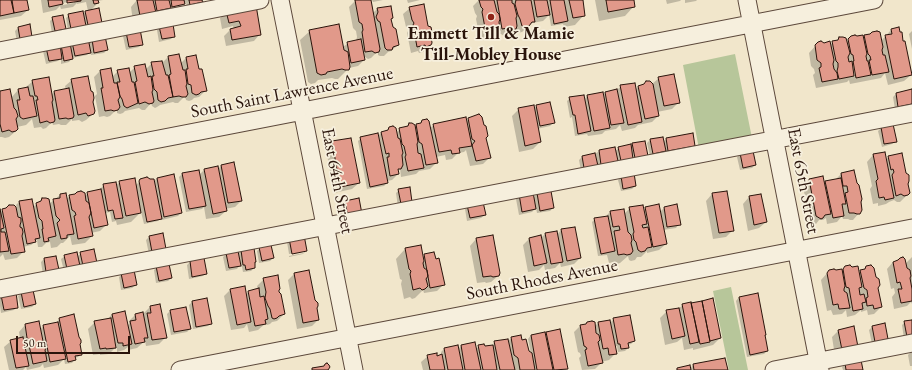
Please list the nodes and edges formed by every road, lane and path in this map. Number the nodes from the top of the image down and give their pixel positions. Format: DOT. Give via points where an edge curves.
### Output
graph roads {
  1 [pos="260,0"];
  2 [pos="280,0"];
  3 [pos="747,0"];
  4 [pos="874,0"];
  5 [pos="752,24"];
  6 [pos="0,51"];
  7 [pos="302,111"];
  8 [pos="912,113"];
  9 [pos="775,139"];
  10 [pos="0,170"];
  11 [pos="325,226"];
  12 [pos="912,228"];
  13 [pos="797,251"];
  14 [pos="0,289"];
  15 [pos="347,338"];
  16 [pos="912,343"];
  17 [pos="819,366"];
  18 [pos="180,370"];
  19 [pos="354,370"];
  20 [pos="774,370"];
  1 -- 6 [label="street"];
  2 -- 7 [label="street, East 64th Street"];
  3 -- 5 [label="street, East 65th Street"];
  4 -- 5 [label="street, South Saint Lawrence Avenue"];
  5 -- 7 [label="street, South Saint Lawrence Avenue"];
  5 -- 9 [label="street, East 65th Street"];
  7 -- 10 [label="street, South Saint Lawrence Avenue"];
  7 -- 11 [label="street, East 64th Street"];
  8 -- 9 [label="street"];
  9 -- 11 [label="street"];
  9 -- 13 [label="street, East 65th Street"];
  11 -- 14 [label="street"];
  11 -- 15 [label="street, East 64th Street"];
  12 -- 13 [label="street, South Rhodes Avenue"];
  13 -- 15 [label="street, South Rhodes Avenue"];
  13 -- 17 [label="street, East 65th Street"];
  15 -- 18 [label="street, South Rhodes Avenue"];
  15 -- 19 [label="street, East 64th Street"];
  16 -- 17 [label="street"];
  17 -- 20 [label="street"];
}
